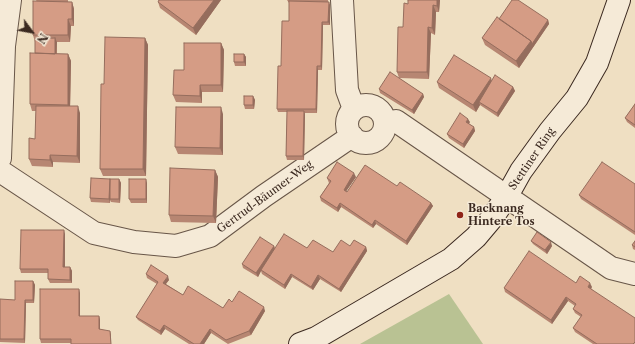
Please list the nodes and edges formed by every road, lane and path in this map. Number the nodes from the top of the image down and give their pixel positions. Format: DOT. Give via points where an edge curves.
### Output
graph roads {
  1 [pos="10,0"];
  2 [pos="342,0"];
  3 [pos="619,0"];
  4 [pos="354,109"];
  5 [pos="385,123"];
  6 [pos="352,136"];
  7 [pos="0,158"];
  8 [pos="0,171"];
  9 [pos="507,196"];
  10 [pos="635,274"];
  11 [pos="300,344"];
  1 -- 7 [label="street" via="4,46"];
  2 -- 4 [label="street" via="347,90"];
  3 -- 9 [label="street, Stettiner Ring" via="598,63 577,98 521,171"];
  4 -- 5 [label="street" via="365,105 377,108"];
  4 -- 6 [label="street" via="347,125"];
  5 -- 6 [label="street" via="382,134 373,142 362,143"];
  5 -- 9 [label="street" via="396,121"];
  6 -- 8 [label="street, Gertrud-Bäumer-Weg" via="210,236 176,246 134,242 94,233"];
  9 -- 10 [label="street" via="611,268"];
  9 -- 11 [label="street, Stettiner Ring" via="476,237 451,259 316,338"];
}
